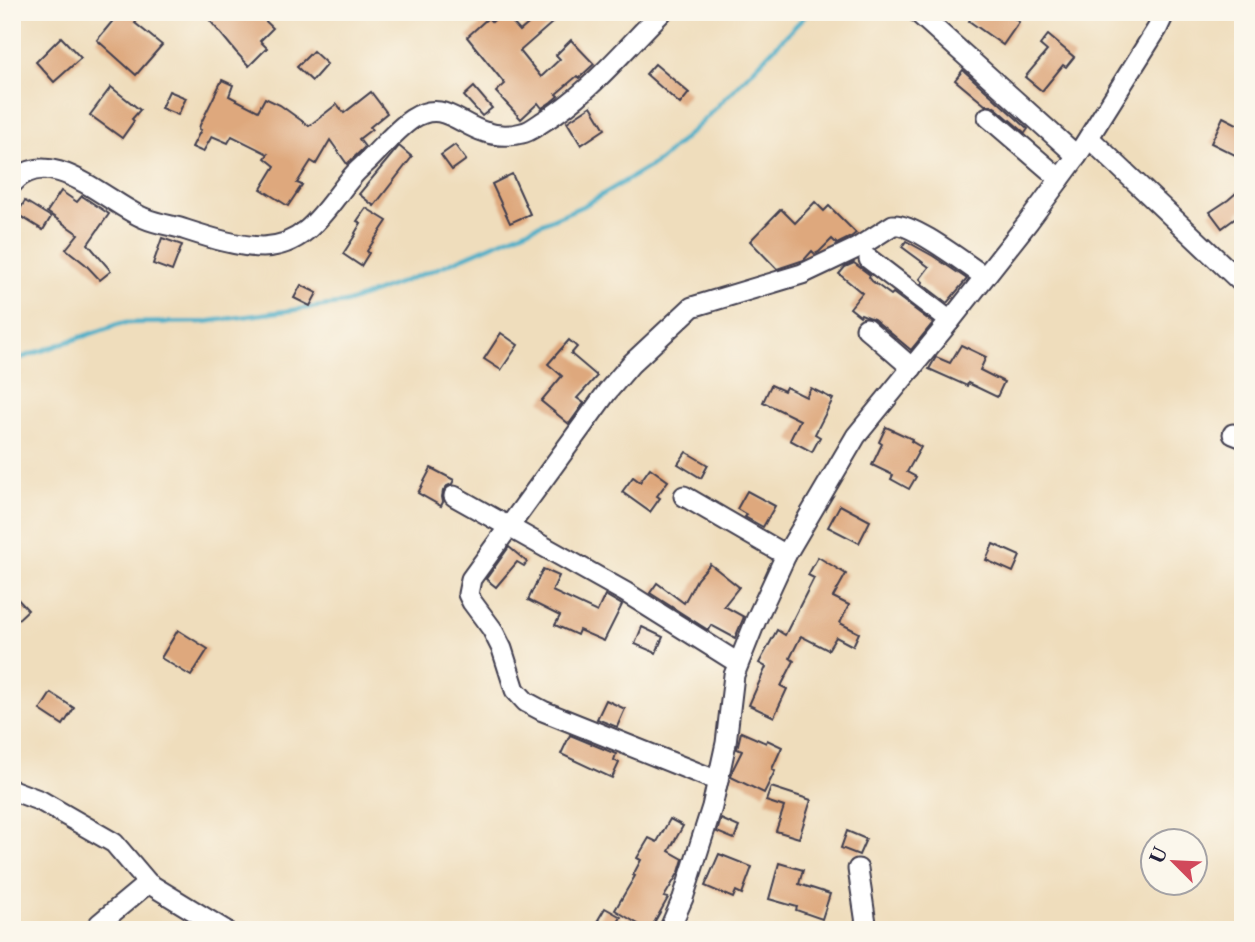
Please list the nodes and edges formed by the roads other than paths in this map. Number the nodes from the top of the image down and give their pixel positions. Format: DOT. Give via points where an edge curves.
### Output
graph roads {
  1 [pos="662,12"];
  2 [pos="917,12"];
  3 [pos="1165,12"];
  4 [pos="988,117"];
  5 [pos="1089,138"];
  6 [pos="1077,156"];
  7 [pos="1060,179"];
  8 [pos="12,184"];
  9 [pos="869,259"];
  10 [pos="984,276"];
  11 [pos="1243,284"];
  12 [pos="950,321"];
  13 [pos="866,328"];
  14 [pos="912,368"];
  15 [pos="454,496"];
  16 [pos="684,496"];
  17 [pos="508,526"];
  18 [pos="786,555"];
  19 [pos="738,663"];
  20 [pos="718,781"];
  21 [pos="12,790"];
  22 [pos="858,869"];
  23 [pos="148,883"];
  24 [pos="94,930"];
  25 [pos="225,930"];
  26 [pos="669,930"];
  27 [pos="867,930"];
  1 -- 8 [label="street" via="560,112 525,133 485,132 438,111 414,118 353,176 304,234 283,245 233,242 143,218 66,173 48,168 27,172"];
  2 -- 6 [label="street"];
  3 -- 5 [label="street"];
  4 -- 7 [label="street"];
  5 -- 6 [label="street"];
  5 -- 11 [label="street"];
  6 -- 7 [label="street"];
  7 -- 10 [label="street"];
  9 -- 12 [label="street"];
  10 -- 12 [label="street"];
  10 -- 17 [label="street" via="900,224 802,274 692,307 607,392"];
  12 -- 14 [label="street"];
  13 -- 14 [label="street"];
  14 -- 18 [label="street" via="856,436"];
  15 -- 17 [label="street"];
  16 -- 18 [label="street"];
  17 -- 19 [label="street"];
  17 -- 20 [label="street" via="471,579 468,594 492,629 520,696 543,711"];
  18 -- 19 [label="street"];
  19 -- 20 [label="street"];
  20 -- 26 [label="street"];
  21 -- 23 [label="street" via="41,801 114,844"];
  22 -- 27 [label="street"];
  23 -- 24 [label="street"];
  23 -- 25 [label="street"];
}
